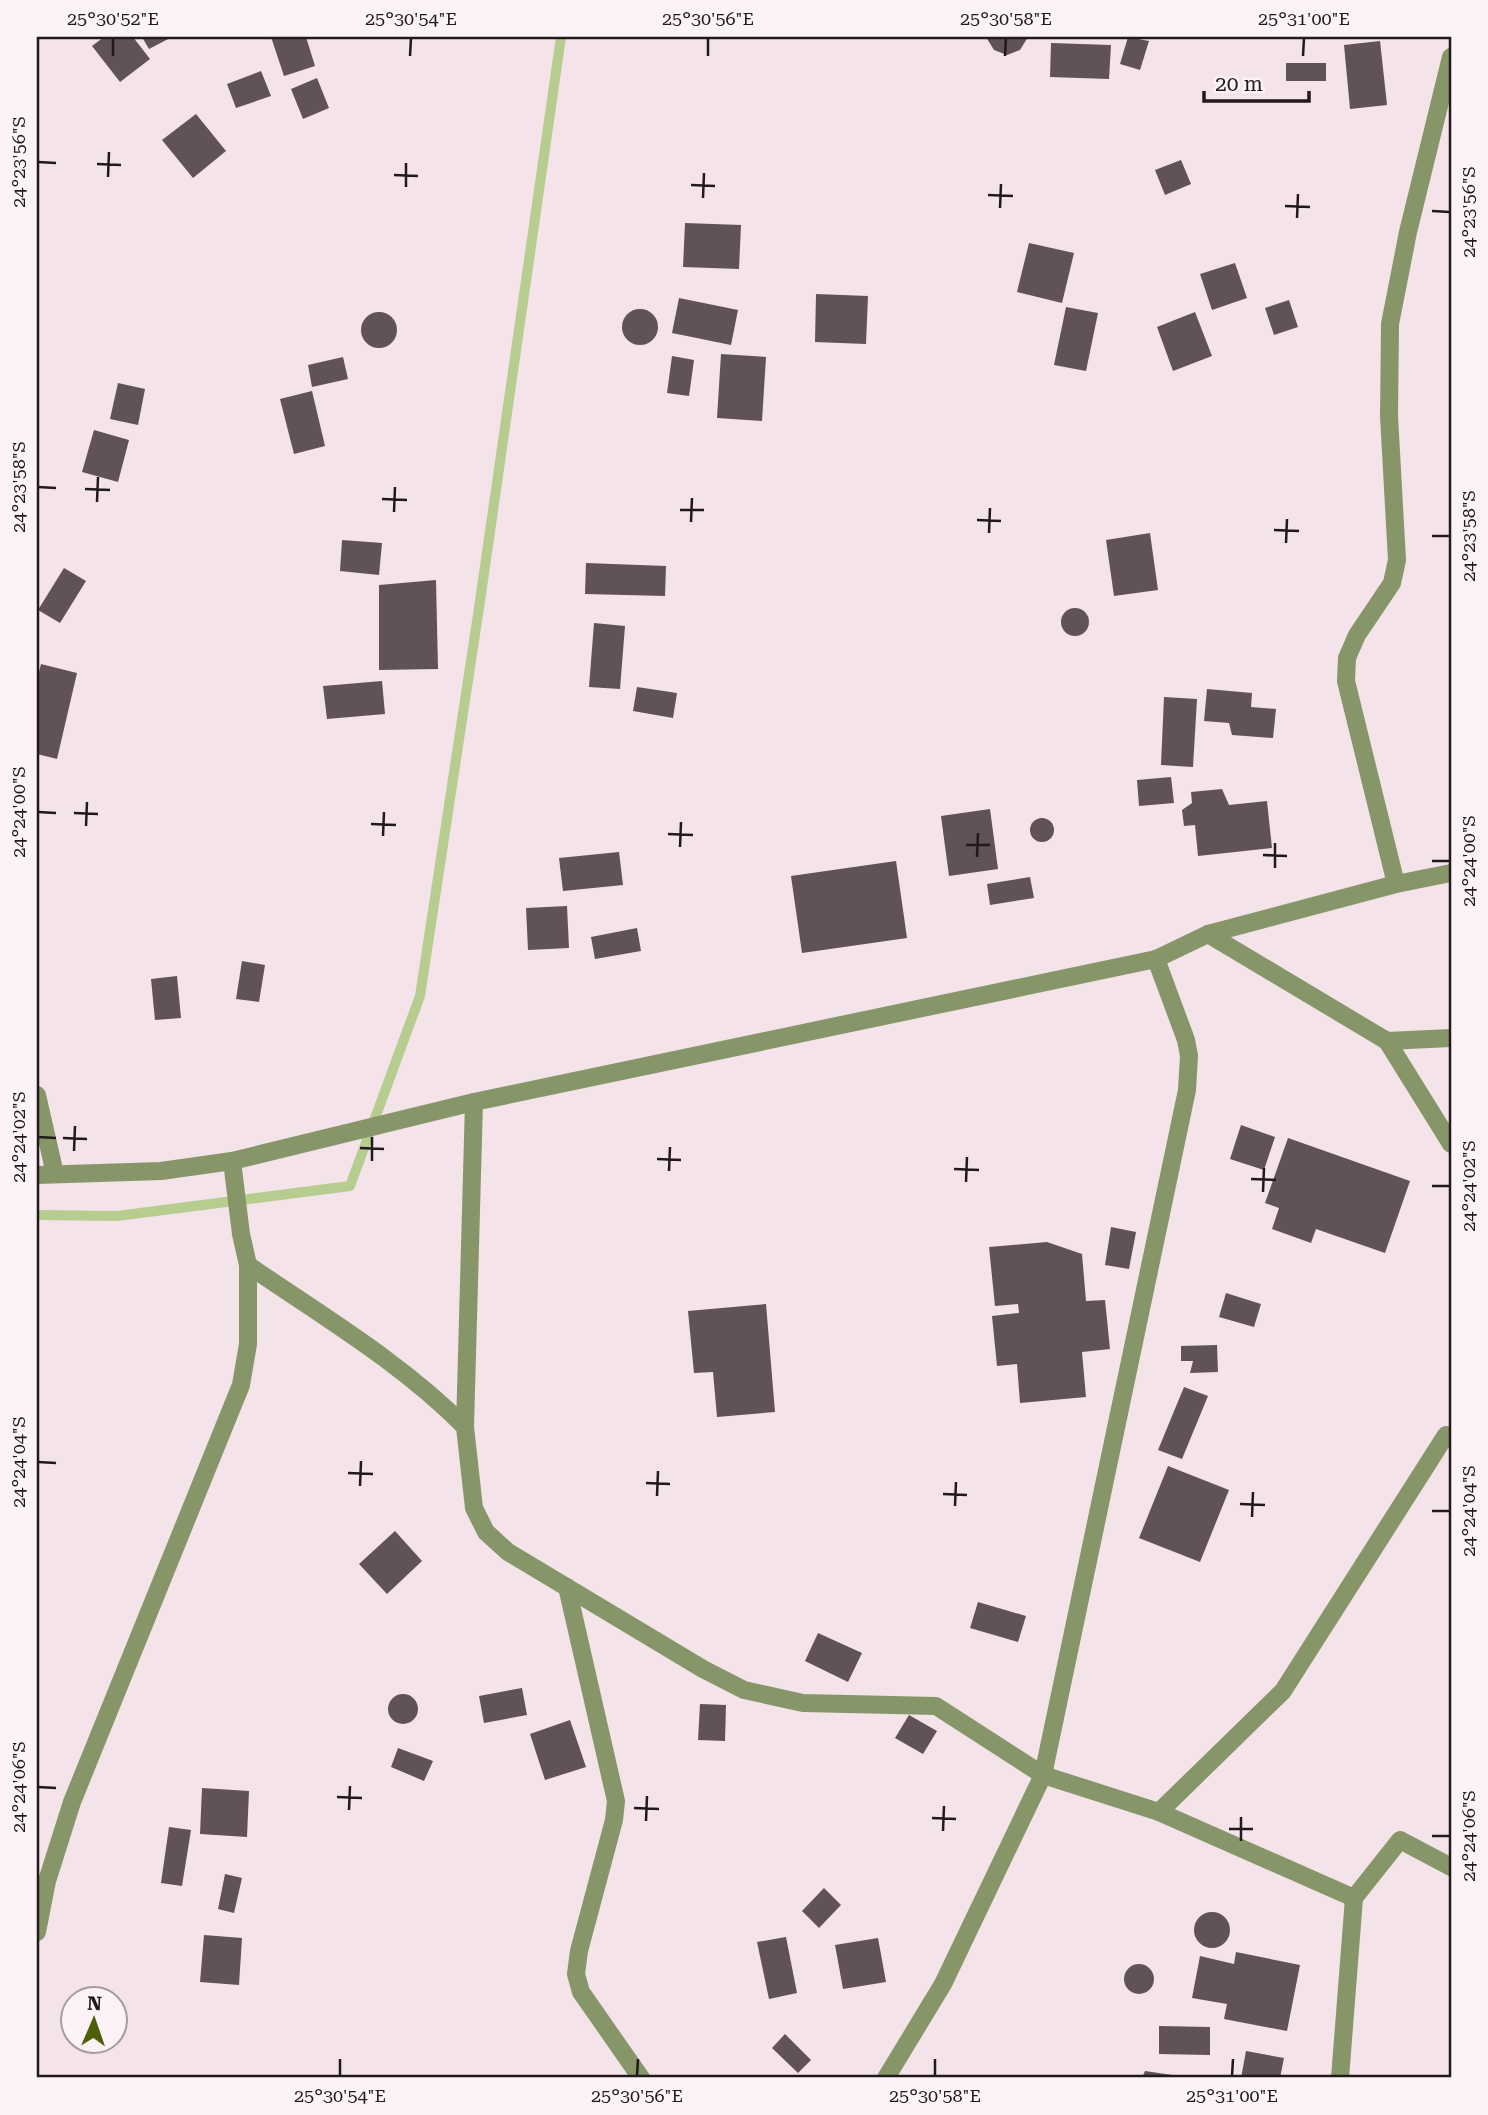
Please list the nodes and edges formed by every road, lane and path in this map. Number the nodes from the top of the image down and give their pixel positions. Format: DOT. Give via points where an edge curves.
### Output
graph roads {
  1 [pos="1451,57"];
  2 [pos="1451,873"];
  3 [pos="1396,884"];
  4 [pos="1208,934"];
  5 [pos="1156,959"];
  6 [pos="1451,1038"];
  7 [pos="1387,1041"];
  8 [pos="37,1096"];
  9 [pos="474,1102"];
  10 [pos="1451,1144"];
  11 [pos="232,1161"];
  12 [pos="55,1174"];
  13 [pos="37,1175"];
  14 [pos="248,1265"];
  15 [pos="465,1427"];
  16 [pos="1450,1433"];
  17 [pos="567,1587"];
  18 [pos="1043,1775"];
  19 [pos="1159,1812"];
  20 [pos="1451,1867"];
  21 [pos="1354,1898"];
  22 [pos="37,1932"];
  23 [pos="641,2078"];
  24 [pos="886,2078"];
  25 [pos="1340,2078"];
  1 -- 3 [label="street" via="1390,324 1389,416 1398,560 1392,583 1357,635 1346,681"];
  2 -- 3 [label="street"];
  3 -- 4 [label="street"];
  4 -- 5 [label="street"];
  4 -- 7 [label="street"];
  5 -- 9 [label="street"];
  5 -- 18 [label="street" via="1186,1040 1187,1090"];
  6 -- 7 [label="street"];
  7 -- 10 [label="street"];
  8 -- 12 [label="street"];
  9 -- 11 [label="street"];
  9 -- 15 [label="street"];
  11 -- 12 [label="street" via="161,1171"];
  11 -- 14 [label="street"];
  12 -- 13 [label="street"];
  14 -- 15 [label="street" via="398,1368"];
  14 -- 22 [label="street" via="248,1344 241,1385 72,1802 47,1881"];
  15 -- 17 [label="street" via="474,1508 486,1532 508,1552"];
  16 -- 19 [label="street" via="1283,1691"];
  17 -- 18 [label="street" via="744,1690 803,1703 936,1706"];
  17 -- 23 [label="street" via="616,1801 576,1974 581,1992"];
  18 -- 19 [label="street"];
  18 -- 24 [label="street" via="943,1984"];
  19 -- 21 [label="street"];
  20 -- 21 [label="street" via="1400,1840"];
  21 -- 25 [label="street"];
}
